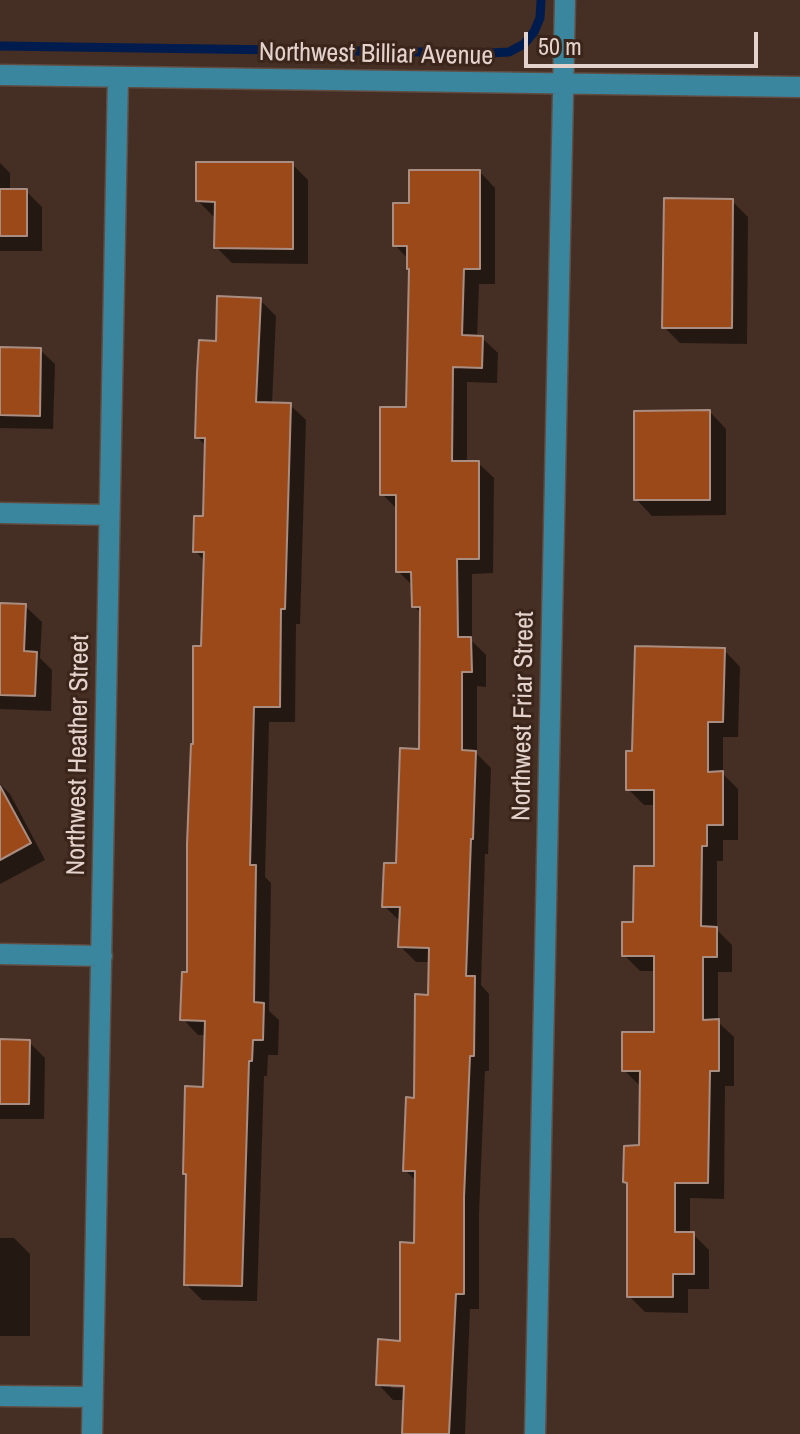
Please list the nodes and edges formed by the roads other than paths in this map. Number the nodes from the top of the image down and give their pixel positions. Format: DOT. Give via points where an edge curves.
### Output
graph roads {
  1 [pos="565,0"];
  2 [pos="0,75"];
  3 [pos="118,77"];
  4 [pos="564,83"];
  5 [pos="800,87"];
  6 [pos="0,513"];
  7 [pos="109,515"];
  8 [pos="0,954"];
  9 [pos="102,956"];
  10 [pos="0,1396"];
  11 [pos="92,1397"];
  12 [pos="92,1434"];
  13 [pos="535,1434"];
  1 -- 4 [label="street, Northwest Friar Street"];
  2 -- 3 [label="street, Northwest Billiar Avenue"];
  3 -- 4 [label="street, Northwest Billiar Avenue"];
  3 -- 7 [label="street, Northwest Heather Street"];
  4 -- 5 [label="street, Northwest Billiar Avenue"];
  4 -- 13 [label="street, Northwest Friar Street"];
  6 -- 7 [label="street"];
  7 -- 9 [label="street, Northwest Heather Street"];
  8 -- 9 [label="street"];
  9 -- 11 [label="street, Northwest Heather Street"];
  10 -- 11 [label="street"];
  11 -- 12 [label="street, Northwest Heather Street"];
}
